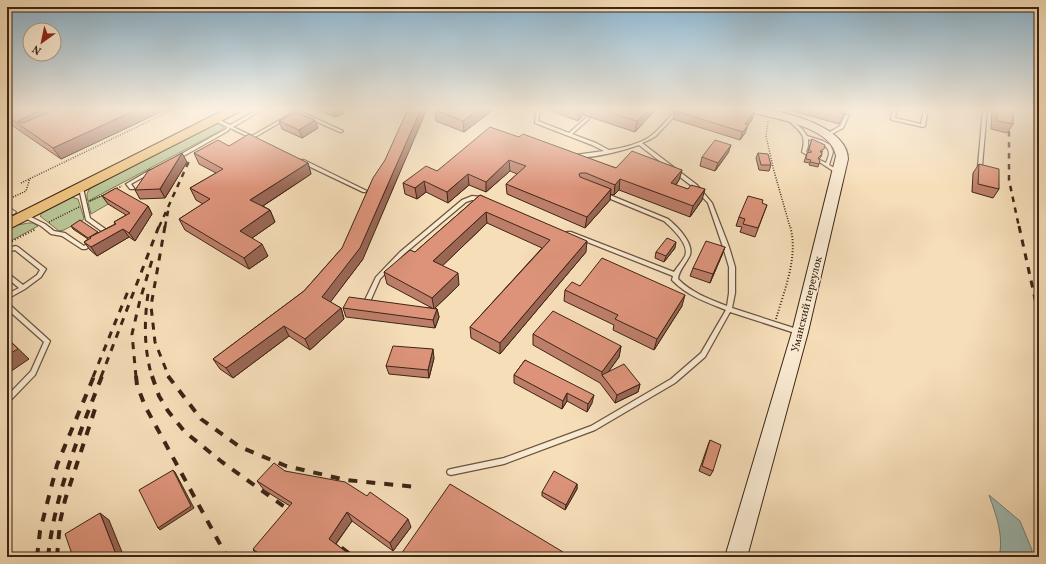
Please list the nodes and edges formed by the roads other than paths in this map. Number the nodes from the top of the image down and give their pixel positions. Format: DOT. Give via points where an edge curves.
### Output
graph roads {
  1 [pos="173,135"];
  2 [pos="177,135"];
  3 [pos="217,135"];
  4 [pos="248,135"];
  5 [pos="255,135"];
  6 [pos="569,135"];
  7 [pos="653,135"];
  8 [pos="830,135"];
  9 [pos="983,135"];
  10 [pos="252,137"];
  11 [pos="806,137"];
  12 [pos="246,141"];
  13 [pos="259,141"];
  14 [pos="639,143"];
  15 [pos="608,151"];
  16 [pos="807,154"];
  17 [pos="569,156"];
  18 [pos="294,158"];
  19 [pos="174,159"];
  20 [pos="820,161"];
  21 [pos="980,166"];
  22 [pos="833,169"];
  23 [pos="154,170"];
  24 [pos="81,188"];
  25 [pos="132,188"];
  26 [pos="365,191"];
  27 [pos="596,192"];
  28 [pos="489,202"];
  29 [pos="12,215"];
  30 [pos="566,232"];
  31 [pos="103,238"];
  32 [pos="96,241"];
  33 [pos="7,250"];
  34 [pos="7,275"];
  35 [pos="675,275"];
  36 [pos="23,288"];
  37 [pos="7,297"];
  38 [pos="368,302"];
  39 [pos="7,306"];
  40 [pos="729,308"];
  41 [pos="800,332"];
  42 [pos="7,400"];
  43 [pos="451,472"];
  44 [pos="736,557"];
  1 -- 29 [label="main road"];
  2 -- 24 [label="main road"];
  3 -- 19 [label="lane"];
  4 -- 10 [label="lane"];
  5 -- 10 [label="lane"];
  6 -- 15 [label="lane"];
  7 -- 14 [label="lane"];
  8 -- 22 [label="street, Уманский переулок" via="842,153"];
  9 -- 21 [label="lane"];
  10 -- 12 [label="lane"];
  10 -- 13 [label="lane"];
  11 -- 16 [label="lane" via="808,145 804,152"];
  11 -- 22 [label="lane" via="830,149 827,157"];
  14 -- 15 [label="lane"];
  14 -- 40 [label="lane" via="695,186 710,204 732,267"];
  15 -- 17 [label="lane" via="587,156"];
  18 -- 26 [label="lane"];
  20 -- 22 [label="lane"];
  22 -- 41 [label="street, Уманский переулок"];
  23 -- 25 [label="lane" via="128,184"];
  24 -- 29 [label="main road"];
  24 -- 31 [label="lane" via="88,219 109,234"];
  27 -- 35 [label="lane" via="671,224 688,247 688,254"];
  28 -- 38 [label="lane" via="472,198 464,201 402,253 378,278"];
  29 -- 32 [label="lane" via="43,225 53,233 63,234 84,248"];
  30 -- 35 [label="lane"];
  33 -- 36 [label="lane" via="16,248 43,268 39,276"];
  34 -- 36 [label="lane"];
  35 -- 40 [label="lane" via="675,280 683,288"];
  36 -- 37 [label="lane"];
  39 -- 42 [label="lane" via="47,341 33,373"];
  40 -- 41 [label="lane"];
  40 -- 43 [label="lane" via="703,355 674,381 593,428 504,461"];
  41 -- 44 [label="street, Уманский переулок"];
}
